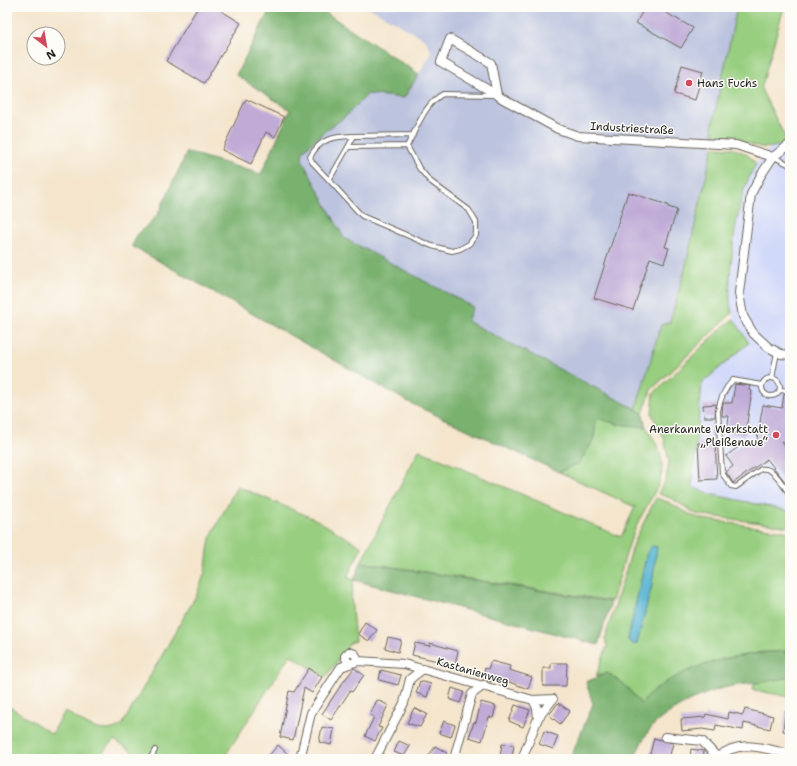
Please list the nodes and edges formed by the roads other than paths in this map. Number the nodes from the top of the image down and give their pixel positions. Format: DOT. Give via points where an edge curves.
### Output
graph roads {
  1 [pos="497,95"];
  2 [pos="413,135"];
  3 [pos="354,136"];
  4 [pos="790,144"];
  5 [pos="407,146"];
  6 [pos="348,147"];
  7 [pos="774,157"];
  8 [pos="790,164"];
  9 [pos="329,180"];
  10 [pos="778,352"];
  11 [pos="790,355"];
  12 [pos="772,378"];
  13 [pos="762,385"];
  14 [pos="780,390"];
  15 [pos="790,391"];
  16 [pos="790,492"];
  17 [pos="404,664"];
  18 [pos="423,669"];
  19 [pos="410,679"];
  20 [pos="466,680"];
  21 [pos="484,685"];
  22 [pos="472,694"];
  23 [pos="533,700"];
  24 [pos="538,718"];
  25 [pos="665,737"];
  26 [pos="155,750"];
  27 [pos="790,754"];
  28 [pos="716,758"];
  29 [pos="150,759"];
  30 [pos="300,759"];
  31 [pos="375,759"];
  32 [pos="454,759"];
  33 [pos="522,759"];
  1 -- 1 [label="street, Industriestraße" via="441,62 450,39 491,63"];
  1 -- 2 [label="lane" via="443,94 430,105"];
  1 -- 7 [label="street, Industriestraße" via="558,129 578,136 736,145"];
  2 -- 3 [label="lane"];
  2 -- 5 [label="lane"];
  3 -- 6 [label="lane"];
  3 -- 9 [label="lane" via="334,137 315,148 310,157 312,162"];
  4 -- 7 [label="street"];
  5 -- 6 [label="lane"];
  5 -- 9 [label="lane" via="419,168 430,181 469,210 476,222 476,235 469,244 452,251 432,246 362,216"];
  6 -- 9 [label="lane"];
  7 -- 8 [label="lane"];
  7 -- 10 [label="street" via="760,175 751,194 739,293 743,316 753,333 768,347"];
  10 -- 11 [label="street"];
  10 -- 12 [label="lane"];
  12 -- 13 [label="lane"];
  12 -- 14 [label="lane" via="778,381"];
  13 -- 14 [label="lane" via="763,392 769,396 776,395"];
  13 -- 16 [label="lane" via="733,380 720,401 718,411 722,473 731,486 736,486 766,468 772,470"];
  14 -- 15 [label="lane"];
  17 -- 18 [label="street, Kastanienweg"];
  17 -- 19 [label="street"];
  17 -- 30 [label="street, Kastanienweg" via="360,660 341,667 311,713"];
  18 -- 19 [label="street"];
  18 -- 20 [label="street, Kastanienweg"];
  19 -- 31 [label="street" via="404,703"];
  20 -- 21 [label="street, Kastanienweg"];
  20 -- 22 [label="street"];
  21 -- 22 [label="street"];
  21 -- 23 [label="street, Kastanienweg"];
  22 -- 32 [label="street"];
  23 -- 24 [label="street"];
  23 -- 24 [label="street, Kastanienweg" via="553,699"];
  24 -- 33 [label="street"];
  25 -- 28 [label="street" via="702,741"];
  26 -- 29 [label="lane"];
  27 -- 28 [label="street" via="736,746"];
}
